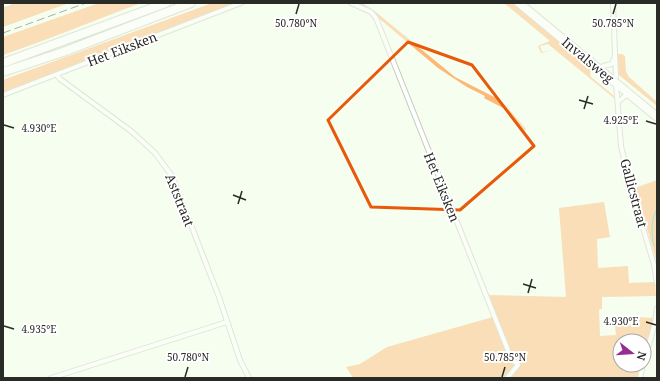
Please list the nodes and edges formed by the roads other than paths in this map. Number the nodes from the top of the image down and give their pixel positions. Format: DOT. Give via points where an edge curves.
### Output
graph roads {
  1 [pos="10,3"];
  2 [pos="166,3"];
  3 [pos="191,3"];
  4 [pos="241,3"];
  5 [pos="351,3"];
  6 [pos="519,3"];
  7 [pos="528,3"];
  8 [pos="613,3"];
  9 [pos="3,6"];
  10 [pos="615,56"];
  11 [pos="3,63"];
  12 [pos="603,66"];
  13 [pos="3,72"];
  14 [pos="57,75"];
  15 [pos="616,80"];
  16 [pos="3,95"];
  17 [pos="630,95"];
  18 [pos="618,102"];
  19 [pos="657,110"];
  20 [pos="657,117"];
  21 [pos="657,283"];
  22 [pos="657,308"];
  23 [pos="227,322"];
  24 [pos="652,334"];
  25 [pos="51,378"];
  26 [pos="249,378"];
  27 [pos="507,378"];
  1 -- 9 [label="street"];
  2 -- 11 [label="highway"];
  3 -- 13 [label="highway" via="70,50"];
  4 -- 14 [label="street, Het Eiksken"];
  5 -- 27 [label="street, Het Eiksken" via="371,12 376,18 511,358 518,365"];
  6 -- 15 [label="highway, Invalsweg"];
  7 -- 12 [label="highway, Invalsweg"];
  8 -- 10 [label="street, Gallicstraat"];
  10 -- 12 [label="street" via="612,64"];
  10 -- 15 [label="street, Gallicstraat"];
  12 -- 15 [label="highway, Invalsweg"];
  14 -- 16 [label="street, Het Eiksken"];
  14 -- 23 [label="street, Aststraat" via="131,131 166,167 172,176"];
  15 -- 17 [label="highway, Invalsweg"];
  15 -- 18 [label="street, Gallicstraat"];
  15 -- 19 [label="highway, Invalsweg"];
  17 -- 18 [label="street"];
  17 -- 20 [label="highway, Invalsweg"];
  18 -- 21 [label="street, Gallicstraat" via="622,151"];
  22 -- 24 [label="street"];
  23 -- 25 [label="street"];
  23 -- 26 [label="street, Aststraat"];
}
